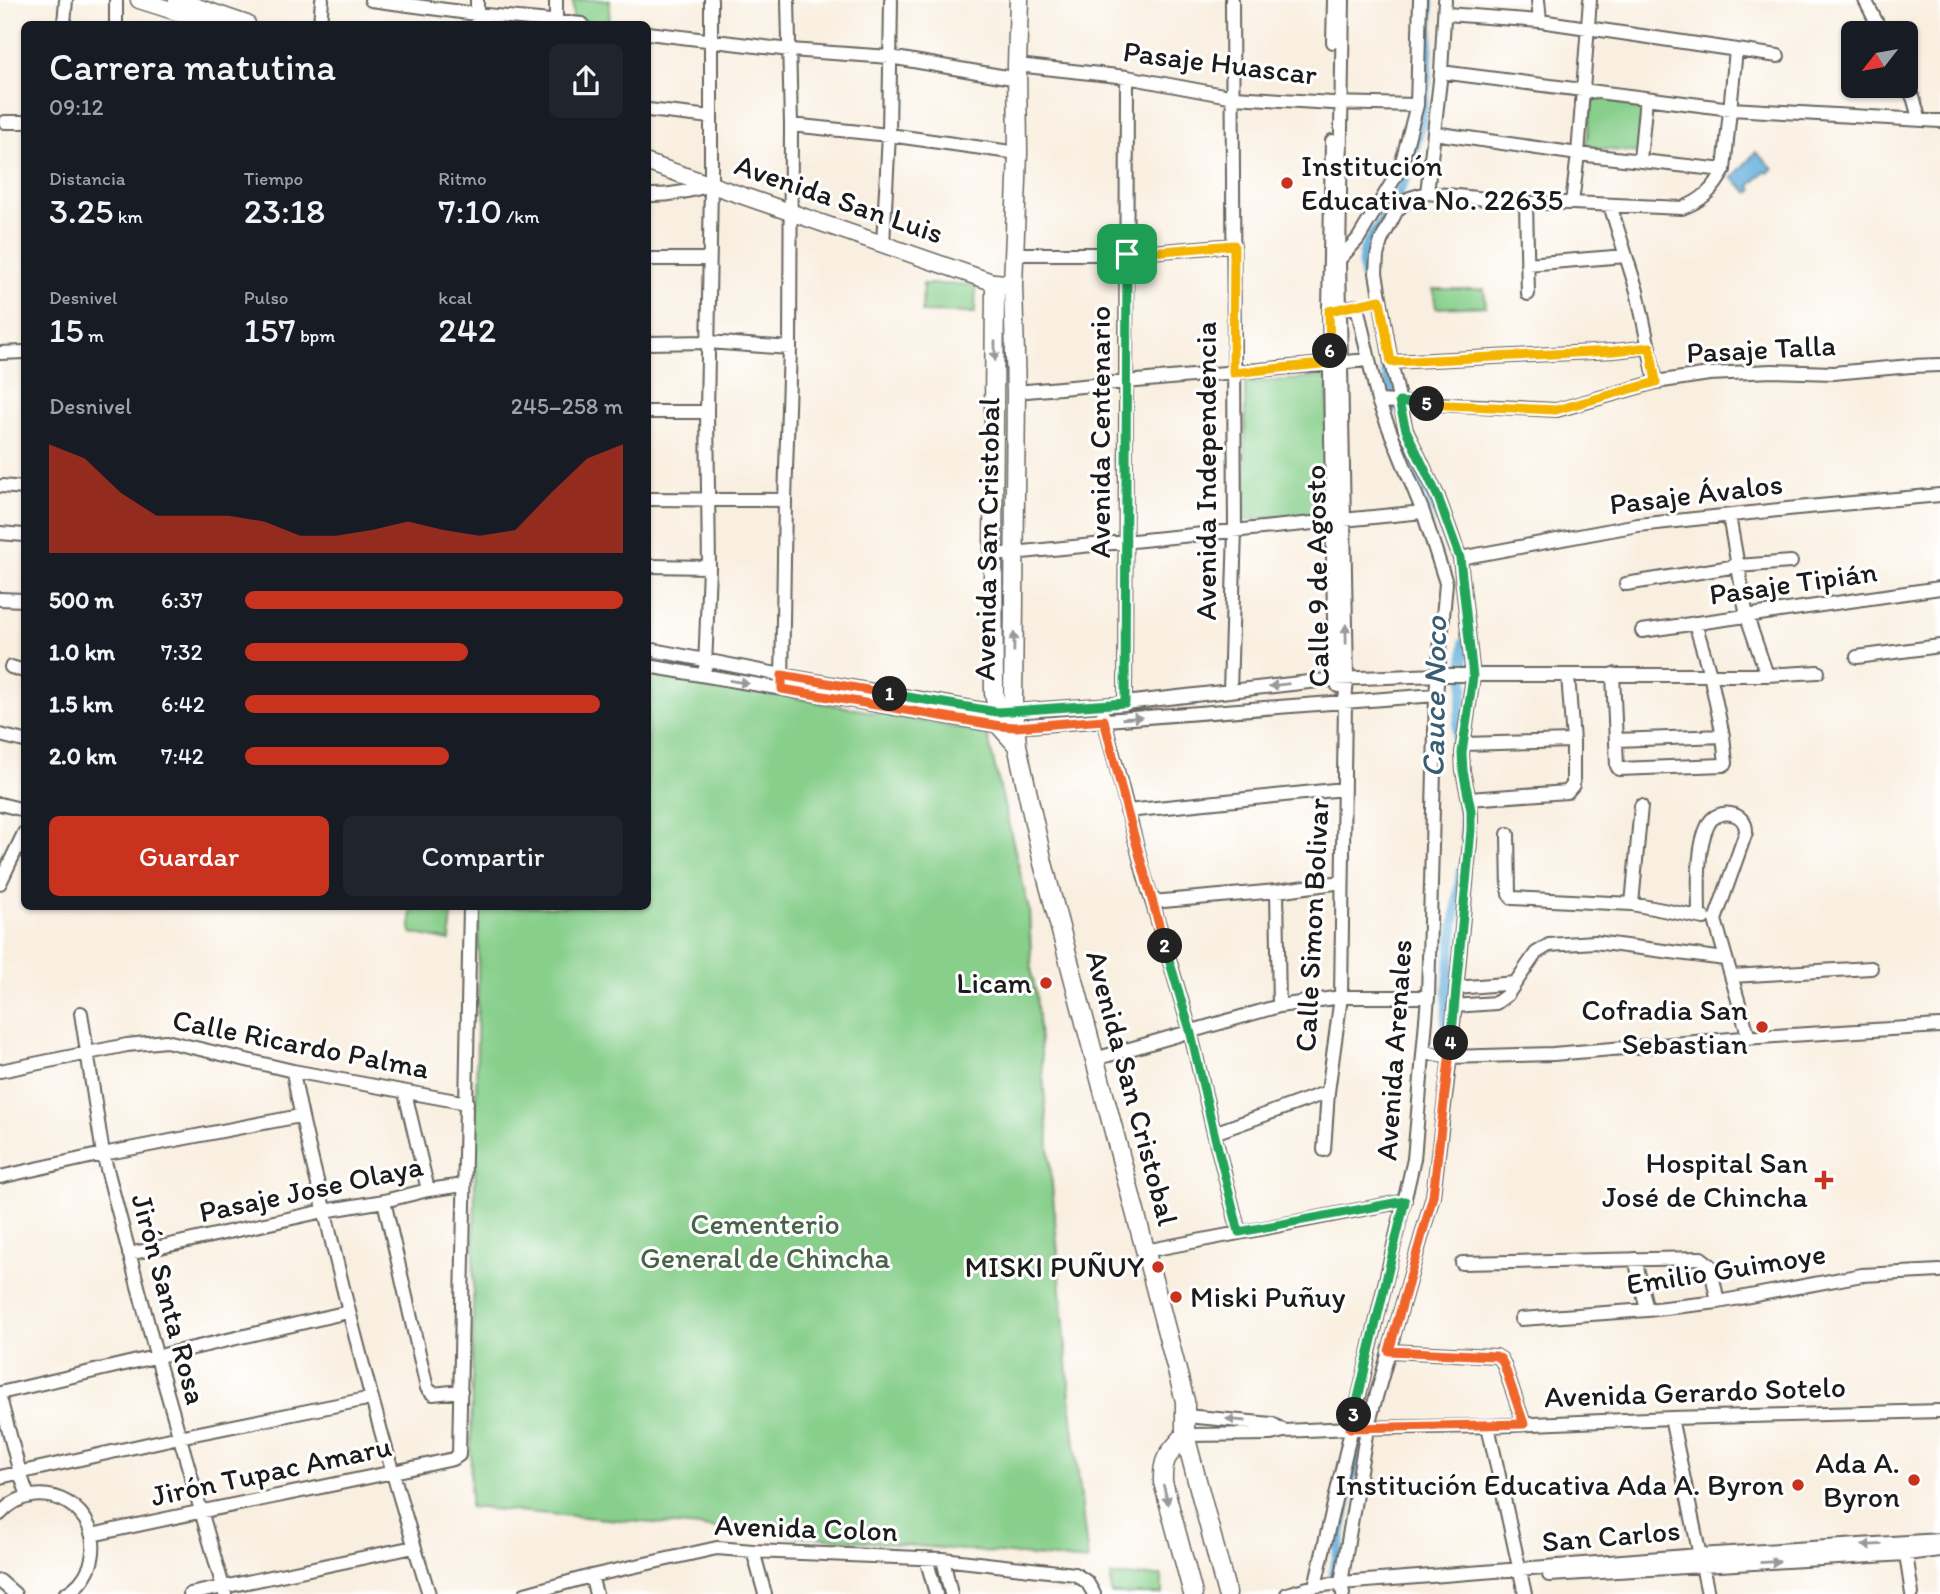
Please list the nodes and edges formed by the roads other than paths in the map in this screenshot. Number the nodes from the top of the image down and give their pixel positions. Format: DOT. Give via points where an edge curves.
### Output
graph roads {
  1 [pos="66,0"];
  2 [pos="116,0"];
  3 [pos="139,0"];
  4 [pos="322,0"];
  5 [pos="372,0"];
  6 [pos="477,0"];
  7 [pos="556,0"];
  8 [pos="711,0"];
  9 [pos="788,0"];
  10 [pos="891,0"];
  11 [pos="1019,0"];
  12 [pos="1232,0"];
  13 [pos="1334,0"];
  14 [pos="1343,0"];
  15 [pos="1420,0"];
  16 [pos="1445,0"];
  17 [pos="1538,0"];
  18 [pos="1590,0"];
  19 [pos="1865,0"];
  20 [pos="173,9"];
  21 [pos="1446,14"];
  22 [pos="476,19"];
  23 [pos="64,21"];
  24 [pos="116,21"];
  25 [pos="207,21"];
  26 [pos="232,21"];
  27 [pos="320,21"];
  28 [pos="516,21"];
  29 [pos="556,21"];
  30 [pos="1876,21"];
  31 [pos="1540,22"];
  32 [pos="1589,29"];
  33 [pos="651,33"];
  34 [pos="711,41"];
  35 [pos="790,50"];
  36 [pos="1736,50"];
  37 [pos="1778,56"];
  38 [pos="890,57"];
  39 [pos="1017,72"];
  40 [pos="1441,72"];
  41 [pos="1127,77"];
  42 [pos="1582,91"];
  43 [pos="1234,97"];
  44 [pos="1646,98"];
  45 [pos="1913,98"];
  46 [pos="1336,103"];
  47 [pos="1417,105"];
  48 [pos="1731,109"];
  49 [pos="651,110"];
  50 [pos="711,117"];
  51 [pos="1919,118"];
  52 [pos="1940,121"];
  53 [pos="5,122"];
  54 [pos="21,122"];
  55 [pos="791,125"];
  56 [pos="1434,133"];
  57 [pos="889,135"];
  58 [pos="1017,153"];
  59 [pos="1578,154"];
  60 [pos="1640,160"];
  61 [pos="651,164"];
  62 [pos="1724,170"];
  63 [pos="710,185"];
  64 [pos="1427,193"];
  65 [pos="651,195"];
  66 [pos="1526,203"];
  67 [pos="1572,203"];
  68 [pos="1610,205"];
  69 [pos="789,212"];
  70 [pos="883,244"];
  71 [pos="1234,245"];
  72 [pos="1013,254"];
  73 [pos="1127,254"];
  74 [pos="1626,256"];
  75 [pos="651,259"];
  76 [pos="709,259"];
  77 [pos="1527,264"];
  78 [pos="1334,265"];
  79 [pos="1004,284"];
  80 [pos="1528,295"];
  81 [pos="1368,303"];
  82 [pos="1334,310"];
  83 [pos="708,342"];
  84 [pos="651,343"];
  85 [pos="1650,347"];
  86 [pos="790,348"];
  87 [pos="21,352"];
  88 [pos="0,355"];
  89 [pos="1368,360"];
  90 [pos="1335,362"];
  91 [pos="1391,362"];
  92 [pos="1940,365"];
  93 [pos="1233,373"];
  94 [pos="1126,382"];
  95 [pos="1656,382"];
  96 [pos="1016,392"];
  97 [pos="1391,401"];
  98 [pos="651,412"];
  99 [pos="707,412"];
  100 [pos="1016,425"];
  101 [pos="995,427"];
  102 [pos="2,486"];
  103 [pos="21,488"];
  104 [pos="1940,495"];
  105 [pos="651,499"];
  106 [pos="708,500"];
  107 [pos="785,500"];
  108 [pos="1423,512"];
  109 [pos="1729,516"];
  110 [pos="1337,520"];
  111 [pos="1235,530"];
  112 [pos="0,533"];
  113 [pos="21,535"];
  114 [pos="1125,541"];
  115 [pos="1015,552"];
  116 [pos="993,555"];
  117 [pos="1460,558"];
  118 [pos="1791,562"];
  119 [pos="651,566"];
  120 [pos="1737,566"];
  121 [pos="709,567"];
  122 [pos="1626,584"];
  123 [pos="1940,588"];
  124 [pos="0,599"];
  125 [pos="21,600"];
  126 [pos="1747,617"];
  127 [pos="1695,623"];
  128 [pos="1647,631"];
  129 [pos="1940,646"];
  130 [pos="651,650"];
  131 [pos="1857,657"];
  132 [pos="705,660"];
  133 [pos="11,667"];
  134 [pos="651,667"];
  135 [pos="21,670"];
  136 [pos="1818,672"];
  137 [pos="1612,674"];
  138 [pos="1710,674"];
  139 [pos="1768,674"];
  140 [pos="782,675"];
  141 [pos="1568,675"];
  142 [pos="705,676"];
  143 [pos="1438,676"];
  144 [pos="1472,677"];
  145 [pos="1341,679"];
  146 [pos="782,689"];
  147 [pos="1230,691"];
  148 [pos="1436,695"];
  149 [pos="1345,702"];
  150 [pos="1125,703"];
  151 [pos="1101,704"];
  152 [pos="1000,718"];
  153 [pos="1104,720"];
  154 [pos="0,734"];
  155 [pos="1723,736"];
  156 [pos="21,740"];
  157 [pos="1616,740"];
  158 [pos="1573,741"];
  159 [pos="1464,744"];
  160 [pos="1344,789"];
  161 [pos="1469,799"];
  162 [pos="0,804"];
  163 [pos="1641,806"];
  164 [pos="21,809"];
  165 [pos="1127,811"];
  166 [pos="1508,834"];
  167 [pos="21,839"];
  168 [pos="1,878"];
  169 [pos="1342,882"];
  170 [pos="1277,891"];
  171 [pos="1152,902"];
  172 [pos="1632,904"];
  173 [pos="470,910"];
  174 [pos="1699,916"];
  175 [pos="1715,919"];
  176 [pos="1725,959"];
  177 [pos="1871,968"];
  178 [pos="1732,976"];
  179 [pos="1515,983"];
  180 [pos="1456,988"];
  181 [pos="1341,997"];
  182 [pos="1428,998"];
  183 [pos="1279,1006"];
  184 [pos="1454,1006"];
  185 [pos="82,1013"];
  186 [pos="1940,1026"];
  187 [pos="1190,1030"];
  188 [pos="1749,1038"];
  189 [pos="1424,1052"];
  190 [pos="86,1053"];
  191 [pos="1450,1057"];
  192 [pos="1095,1059"];
  193 [pos="0,1071"];
  194 [pos="293,1071"];
  195 [pos="1328,1092"];
  196 [pos="405,1093"];
  197 [pos="467,1103"];
  198 [pos="300,1116"];
  199 [pos="1214,1133"];
  200 [pos="1324,1150"];
  201 [pos="103,1154"];
  202 [pos="0,1177"];
  203 [pos="464,1185"];
  204 [pos="428,1190"];
  205 [pos="384,1201"];
  206 [pos="1405,1201"];
  207 [pos="324,1212"];
  208 [pos="1239,1232"];
  209 [pos="1145,1251"];
  210 [pos="129,1254"];
  211 [pos="1635,1259"];
  212 [pos="1462,1263"];
  213 [pos="1940,1270"];
  214 [pos="1718,1302"];
  215 [pos="1647,1310"];
  216 [pos="348,1312"];
  217 [pos="1521,1319"];
  218 [pos="1389,1351"];
  219 [pos="157,1358"];
  220 [pos="461,1391"];
  221 [pos="0,1395"];
  222 [pos="372,1398"];
  223 [pos="1940,1411"];
  224 [pos="1186,1416"];
  225 [pos="1671,1418"];
  226 [pos="1524,1424"];
  227 [pos="1488,1426"];
  228 [pos="1350,1428"];
  229 [pos="1367,1429"];
  230 [pos="1284,1431"];
  231 [pos="1185,1435"];
  232 [pos="179,1437"];
  233 [pos="20,1473"];
  234 [pos="393,1473"];
  235 [pos="0,1477"];
  236 [pos="28,1496"];
  237 [pos="200,1511"];
  238 [pos="0,1514"];
  239 [pos="92,1535"];
  240 [pos="1940,1540"];
  241 [pos="414,1547"];
  242 [pos="1940,1550"];
  243 [pos="753,1552"];
  244 [pos="1906,1554"];
  245 [pos="926,1558"];
  246 [pos="943,1559"];
  247 [pos="1700,1561"];
  248 [pos="1521,1573"];
  249 [pos="591,1576"];
  250 [pos="0,1581"];
  251 [pos="1315,1586"];
  252 [pos="1091,1588"];
  253 [pos="1342,1588"];
  254 [pos="224,1591"];
  255 [pos="15,1594"];
  256 [pos="65,1594"];
  257 [pos="190,1594"];
  258 [pos="429,1594"];
  259 [pos="525,1594"];
  260 [pos="596,1594"];
  261 [pos="765,1594"];
  262 [pos="936,1594"];
  263 [pos="951,1594"];
  264 [pos="1193,1594"];
  265 [pos="1227,1594"];
  266 [pos="1287,1594"];
  267 [pos="1525,1594"];
  268 [pos="1707,1594"];
  269 [pos="1912,1594"];
  1 -- 23 [label="street"];
  2 -- 24 [label="street"];
  3 -- 20 [label="main road"];
  4 -- 27 [label="street"];
  5 -- 22 [label="street"];
  6 -- 22 [label="street"];
  7 -- 29 [label="street"];
  8 -- 34 [label="street"];
  9 -- 35 [label="street"];
  10 -- 38 [label="street"];
  11 -- 39 [label="highway, Avenida San Cristobal"];
  12 -- 43 [label="street, Avenida Independencia"];
  13 -- 46 [label="street, Calle 9 de Agosto"];
  14 -- 46 [label="street, Calle 9 de Agosto"];
  15 -- 47 [label="street"];
  16 -- 21 [label="street"];
  17 -- 31 [label="street"];
  18 -- 32 [label="street"];
  19 -- 30 [label="street"];
  20 -- 25 [label="main road"];
  20 -- 26 [label="main road"];
  21 -- 31 [label="street"];
  21 -- 40 [label="street"];
  22 -- 28 [label="street"];
  31 -- 32 [label="street"];
  32 -- 36 [label="street"];
  32 -- 42 [label="street"];
  33 -- 34 [label="street, Pasaje Huascar"];
  34 -- 35 [label="street, Pasaje Huascar"];
  34 -- 50 [label="street"];
  35 -- 38 [label="street, Pasaje Huascar"];
  35 -- 55 [label="street"];
  36 -- 37 [label="street"];
  36 -- 48 [label="street"];
  38 -- 39 [label="street, Pasaje Huascar"];
  38 -- 57 [label="street"];
  39 -- 41 [label="street, Pasaje Huascar"];
  39 -- 58 [label="highway, Avenida San Cristobal"];
  40 -- 42 [label="street"];
  40 -- 56 [label="street"];
  41 -- 43 [label="street, Pasaje Huascar"];
  41 -- 73 [label="street, Avenida Centenario"];
  42 -- 44 [label="street"];
  42 -- 59 [label="street"];
  43 -- 46 [label="street, Pasaje Huascar"];
  43 -- 71 [label="street, Avenida Independencia"];
  44 -- 48 [label="street"];
  44 -- 60 [label="street"];
  45 -- 51 [label="street"];
  46 -- 47 [label="street, Pasaje Huascar"];
  46 -- 78 [label="street, Calle 9 de Agosto"];
  47 -- 78 [label="street" via="1399,169 1358,239"];
  48 -- 51 [label="street"];
  48 -- 62 [label="street"];
  49 -- 50 [label="street"];
  50 -- 63 [label="street"];
  51 -- 52 [label="street"];
  53 -- 54 [label="street"];
  55 -- 57 [label="street"];
  55 -- 69 [label="street"];
  56 -- 59 [label="street"];
  56 -- 64 [label="street"];
  57 -- 58 [label="street"];
  57 -- 70 [label="street"];
  58 -- 72 [label="highway, Avenida San Cristobal"];
  59 -- 60 [label="street"];
  59 -- 67 [label="street"];
  60 -- 62 [label="street"];
  61 -- 63 [label="main road, Avenida San Luis"];
  62 -- 68 [label="street" via="1717,184 1697,202 1682,208"];
  63 -- 65 [label="street" via="680,194"];
  63 -- 69 [label="main road, Avenida San Luis"];
  63 -- 76 [label="street"];
  64 -- 66 [label="street"];
  64 -- 81 [label="street, Avenida Arenales" via="1404,202 1387,227"];
  66 -- 67 [label="street"];
  66 -- 77 [label="street"];
  67 -- 68 [label="street"];
  68 -- 74 [label="street"];
  69 -- 70 [label="main road, Avenida San Luis"];
  69 -- 86 [label="street"];
  70 -- 79 [label="main road, Avenida San Luis"];
  71 -- 73 [label="street"];
  71 -- 93 [label="street, Avenida Independencia"];
  72 -- 73 [label="street"];
  72 -- 79 [label="highway, Avenida San Cristobal"];
  73 -- 94 [label="street, Avenida Centenario"];
  74 -- 77 [label="street"];
  74 -- 85 [label="street"];
  75 -- 76 [label="street"];
  76 -- 83 [label="street"];
  77 -- 80 [label="street"];
  78 -- 82 [label="street, Calle 9 de Agosto"];
  79 -- 96 [label="highway, Avenida San Cristobal"];
  79 -- 101 [label="highway, one-way"];
  81 -- 82 [label="street"];
  81 -- 89 [label="street"];
  81 -- 91 [label="street, Avenida Arenales"];
  82 -- 90 [label="street, Calle 9 de Agosto"];
  83 -- 84 [label="street"];
  83 -- 86 [label="street"];
  83 -- 99 [label="street"];
  85 -- 91 [label="street"];
  85 -- 95 [label="street"];
  86 -- 107 [label="street"];
  87 -- 88 [label="street"];
  89 -- 90 [label="street"];
  89 -- 97 [label="street"];
  90 -- 93 [label="street"];
  90 -- 110 [label="street, Calle 9 de Agosto"];
  91 -- 97 [label="street, Avenida Arenales"];
  92 -- 95 [label="street, Pasaje Talla" via="1833,373 1709,374"];
  93 -- 94 [label="street"];
  93 -- 111 [label="street, Avenida Independencia"];
  94 -- 96 [label="street"];
  94 -- 114 [label="street, Avenida Centenario"];
  95 -- 97 [label="street, Pasaje Talla" via="1556,410"];
  96 -- 100 [label="highway, Avenida San Cristobal"];
  97 -- 108 [label="street, Avenida Arenales"];
  97 -- 117 [label="street, Avenida Arenales" via="1438,497"];
  98 -- 99 [label="street"];
  99 -- 106 [label="street"];
  100 -- 101 [label="highway"];
  100 -- 115 [label="highway, Avenida San Cristobal"];
  101 -- 116 [label="highway"];
  102 -- 103 [label="street"];
  104 -- 109 [label="street, Pasaje Ávalos"];
  105 -- 106 [label="street"];
  106 -- 107 [label="street"];
  106 -- 121 [label="street"];
  107 -- 140 [label="street"];
  108 -- 110 [label="street"];
  108 -- 143 [label="street, Avenida Arenales" via="1446,583"];
  109 -- 117 [label="street, Pasaje Ávalos" via="1638,525"];
  109 -- 120 [label="street"];
  110 -- 111 [label="street"];
  110 -- 145 [label="street, Calle 9 de Agosto"];
  111 -- 114 [label="street"];
  111 -- 147 [label="street, Avenida Independencia"];
  112 -- 113 [label="street"];
  114 -- 115 [label="street"];
  114 -- 150 [label="street, Avenida Centenario"];
  115 -- 116 [label="street"];
  152 -- 115 [label="highway, Avenida San Cristobal, one-way"];
  116 -- 152 [label="highway" via="994,693"];
  117 -- 144 [label="street, Avenida Arenales"];
  118 -- 120 [label="street"];
  119 -- 121 [label="street"];
  120 -- 122 [label="street"];
  120 -- 126 [label="street"];
  121 -- 132 [label="street"];
  123 -- 126 [label="street, Pasaje Tipián"];
  124 -- 125 [label="street"];
  126 -- 127 [label="street, Pasaje Tipián"];
  126 -- 139 [label="street"];
  127 -- 128 [label="street, Pasaje Tipián"];
  127 -- 138 [label="street"];
  129 -- 131 [label="street"];
  130 -- 132 [label="street"];
  132 -- 140 [label="street"];
  132 -- 142 [label="street"];
  133 -- 135 [label="street"];
  134 -- 142 [label="street"];
  136 -- 139 [label="street"];
  137 -- 138 [label="street"];
  137 -- 141 [label="street"];
  137 -- 157 [label="street"];
  138 -- 139 [label="street"];
  138 -- 155 [label="street"];
  140 -- 146 [label="street"];
  140 -- 152 [label="street"];
  141 -- 144 [label="street"];
  141 -- 158 [label="street"];
  142 -- 146 [label="street, one-way"];
  143 -- 144 [label="street"];
  143 -- 145 [label="street"];
  143 -- 148 [label="street, Avenida Arenales"];
  144 -- 159 [label="street, Avenida Arenales"];
  145 -- 147 [label="street, one-way"];
  145 -- 149 [label="street, Calle 9 de Agosto"];
  146 -- 152 [label="street"];
  147 -- 150 [label="street"];
  148 -- 149 [label="street"];
  148 -- 182 [label="street, Avenida Arenales"];
  153 -- 149 [label="street, one-way"];
  149 -- 160 [label="street, Calle Simon Bolivar"];
  150 -- 151 [label="street"];
  151 -- 152 [label="street"];
  151 -- 153 [label="street"];
  152 -- 153 [label="street"];
  152 -- 192 [label="highway, Avenida San Cristobal" via="1017,745"];
  153 -- 165 [label="street"];
  154 -- 156 [label="street"];
  155 -- 157 [label="street"];
  155 -- 157 [label="street" via="1723,765 1622,770 1617,766"];
  158 -- 159 [label="street"];
  158 -- 161 [label="street" via="1573,785 1567,792"];
  159 -- 161 [label="street, Avenida Arenales"];
  160 -- 165 [label="street"];
  160 -- 169 [label="street, Calle Simon Bolivar"];
  161 -- 180 [label="street, Avenida Arenales" via="1471,830"];
  162 -- 164 [label="street"];
  163 -- 172 [label="street"];
  165 -- 171 [label="street"];
  166 -- 172 [label="street" via="1512,898"];
  167 -- 168 [label="street"];
  169 -- 170 [label="street"];
  169 -- 181 [label="street, Calle Simon Bolivar"];
  170 -- 171 [label="street"];
  170 -- 183 [label="street"];
  171 -- 187 [label="street"];
  172 -- 174 [label="street"];
  173 -- 197 [label="street"];
  174 -- 175 [label="street"];
  174 -- 175 [label="street" via="1703,838 1712,818 1731,814 1744,820 1746,832"];
  175 -- 176 [label="street"];
  176 -- 178 [label="street"];
  176 -- 179 [label="street" via="1595,942 1549,945 1536,953"];
  177 -- 178 [label="street"];
  178 -- 188 [label="street"];
  179 -- 180 [label="street"];
  179 -- 184 [label="street" via="1496,1003"];
  180 -- 184 [label="street, Avenida Arenales"];
  181 -- 182 [label="street"];
  181 -- 183 [label="street"];
  181 -- 195 [label="street, Calle Simon Bolivar"];
  182 -- 189 [label="street, Avenida Arenales"];
  183 -- 187 [label="street"];
  184 -- 191 [label="street, Avenida Arenales"];
  185 -- 190 [label="street, Jirón Santa Rosa"];
  186 -- 188 [label="street"];
  187 -- 192 [label="street"];
  187 -- 199 [label="street"];
  188 -- 191 [label="street" via="1553,1054"];
  189 -- 191 [label="street"];
  189 -- 206 [label="street, Avenida Arenales" via="1414,1159"];
  190 -- 193 [label="street, Calle Ricardo Palma"];
  190 -- 194 [label="street, Calle Ricardo Palma" via="166,1041"];
  190 -- 201 [label="street, Jirón Santa Rosa"];
  191 -- 218 [label="street, Avenida Arenales" via="1433,1196"];
  192 -- 209 [label="highway, Avenida San Cristobal"];
  194 -- 196 [label="street, Calle Ricardo Palma"];
  194 -- 198 [label="street"];
  195 -- 199 [label="street"];
  195 -- 200 [label="street, Calle Simon Bolivar"];
  196 -- 197 [label="street, Calle Ricardo Palma"];
  196 -- 204 [label="street"];
  197 -- 203 [label="street"];
  198 -- 201 [label="street"];
  198 -- 207 [label="street"];
  199 -- 208 [label="street"];
  201 -- 202 [label="street"];
  201 -- 210 [label="street, Jirón Santa Rosa"];
  203 -- 204 [label="street, Pasaje Jose Olaya"];
  203 -- 220 [label="street"];
  204 -- 205 [label="street, Pasaje Jose Olaya"];
  205 -- 207 [label="street, Pasaje Jose Olaya"];
  205 -- 220 [label="street" via="427,1388 433,1394"];
  206 -- 208 [label="street"];
  206 -- 228 [label="street, Avenida Arenales"];
  207 -- 210 [label="street, Pasaje Jose Olaya"];
  207 -- 216 [label="street"];
  208 -- 209 [label="street"];
  209 -- 224 [label="highway, Avenida San Cristobal"];
  210 -- 219 [label="street, Jirón Santa Rosa"];
  211 -- 212 [label="street"];
  211 -- 214 [label="street" via="1702,1258 1710,1265"];
  211 -- 215 [label="street"];
  213 -- 214 [label="street, Emilio Guimoye" via="1863,1275"];
  214 -- 215 [label="street, Emilio Guimoye"];
  215 -- 217 [label="street, Emilio Guimoye"];
  216 -- 219 [label="street"];
  216 -- 222 [label="street"];
  218 -- 226 [label="street" via="1496,1356 1504,1365"];
  218 -- 229 [label="street, Avenida Arenales"];
  219 -- 221 [label="street"];
  219 -- 232 [label="street, Jirón Santa Rosa"];
  220 -- 234 [label="street, Jirón Tupac Amaru" via="459,1455"];
  221 -- 233 [label="street"];
  222 -- 232 [label="street"];
  222 -- 234 [label="street"];
  223 -- 225 [label="street, Avenida Gerardo Sotelo"];
  230 -- 224 [label="street, Avenida Gerardo Sotelo, one-way" via="1272,1424"];
  224 -- 231 [label="highway, Avenida San Cristobal"];
  225 -- 226 [label="street, Avenida Gerardo Sotelo"];
  225 -- 247 [label="street"];
  226 -- 227 [label="street, Avenida Gerardo Sotelo"];
  227 -- 229 [label="street, Avenida Gerardo Sotelo"];
  227 -- 248 [label="street"];
  228 -- 229 [label="street, Avenida Gerardo Sotelo"];
  228 -- 230 [label="street, Avenida Gerardo Sotelo"];
  228 -- 251 [label="street, Avenida Arenales"];
  229 -- 253 [label="street, Avenida Arenales"];
  230 -- 231 [label="street, Avenida Gerardo Sotelo"];
  231 -- 264 [label="highway, one-way" via="1165,1458 1163,1482"];
  231 -- 265 [label="highway, Avenida San Cristobal"];
  232 -- 233 [label="street"];
  232 -- 237 [label="street, Jirón Santa Rosa"];
  233 -- 235 [label="street"];
  233 -- 236 [label="street"];
  234 -- 237 [label="street, Jirón Tupac Amaru"];
  234 -- 241 [label="street"];
  236 -- 238 [label="street" via="9,1504"];
  236 -- 239 [label="street" via="48,1495 68,1502 83,1516"];
  237 -- 239 [label="street, Jirón Tupac Amaru"];
  237 -- 254 [label="street, Jirón Santa Rosa"];
  239 -- 256 [label="street" via="93,1555 87,1574"];
  240 -- 247 [label="street, San Carlos, one-way"];
  241 -- 254 [label="street"];
  241 -- 258 [label="street"];
  242 -- 244 [label="street, San Carlos"];
  243 -- 245 [label="street, Avenida Colon"];
  243 -- 249 [label="street, Avenida Colon" via="716,1548"];
  243 -- 261 [label="street"];
  247 -- 244 [label="street, San Carlos, one-way"];
  244 -- 269 [label="street"];
  245 -- 246 [label="street, Avenida Colon"];
  245 -- 262 [label="street"];
  246 -- 252 [label="street, Avenida Colon" via="1075,1574"];
  246 -- 263 [label="street"];
  247 -- 248 [label="street, San Carlos"];
  247 -- 268 [label="street"];
  248 -- 253 [label="street, San Carlos"];
  248 -- 267 [label="street"];
  249 -- 259 [label="street, Avenida Colon"];
  249 -- 260 [label="street"];
  250 -- 255 [label="street"];
  251 -- 253 [label="street, San Carlos"];
  251 -- 266 [label="street, San Carlos"];
  254 -- 257 [label="street"];
}
